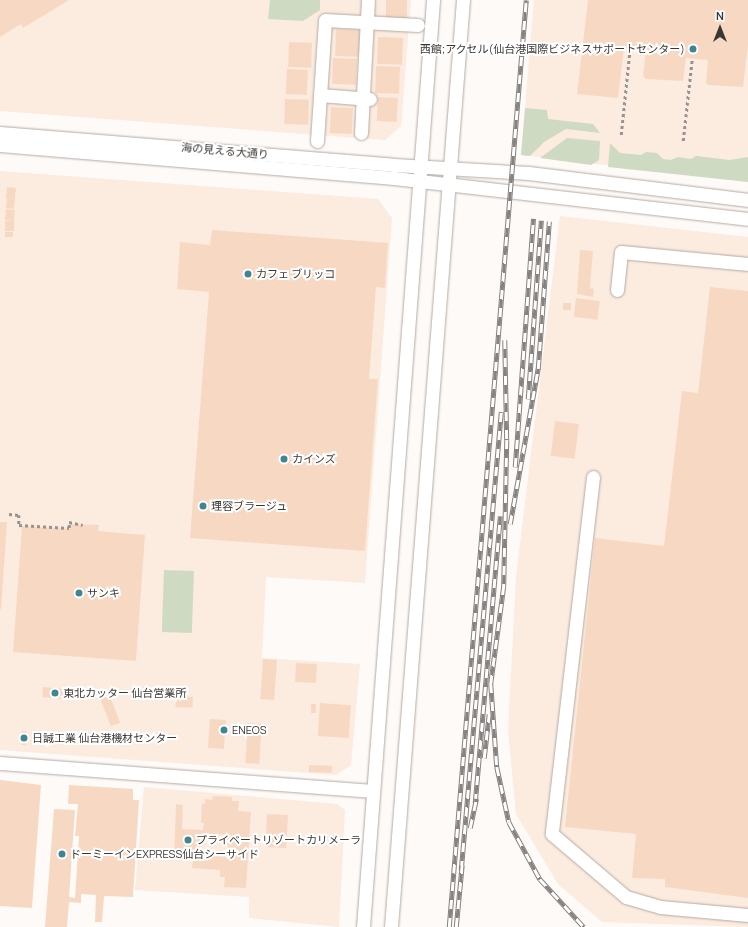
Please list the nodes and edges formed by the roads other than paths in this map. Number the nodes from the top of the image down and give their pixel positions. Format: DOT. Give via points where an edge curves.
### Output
graph roads {
  1 [pos="368,0"];
  2 [pos="433,0"];
  3 [pos="463,0"];
  4 [pos="367,22"];
  5 [pos="418,25"];
  6 [pos="320,95"];
  7 [pos="367,99"];
  8 [pos="0,133"];
  9 [pos="361,133"];
  10 [pos="317,141"];
  11 [pos="0,145"];
  12 [pos="420,167"];
  13 [pos="451,167"];
  14 [pos="420,180"];
  15 [pos="449,186"];
  16 [pos="748,200"];
  17 [pos="748,219"];
  18 [pos="748,264"];
  19 [pos="616,290"];
  20 [pos="593,477"];
  21 [pos="0,762"];
  22 [pos="373,791"];
  23 [pos="748,915"];
  24 [pos="363,927"];
  25 [pos="391,927"];
  1 -- 4 [label="street"];
  2 -- 12 [label="street"];
  3 -- 13 [label="street"];
  4 -- 5 [label="street"];
  4 -- 6 [label="street" via="325,20"];
  4 -- 7 [label="street"];
  6 -- 7 [label="street"];
  6 -- 10 [label="street"];
  7 -- 9 [label="street"];
  8 -- 12 [label="street, 海の見える大通り"];
  11 -- 14 [label="street"];
  12 -- 13 [label="street, 海の見える大通り"];
  12 -- 14 [label="street"];
  13 -- 15 [label="street"];
  13 -- 16 [label="street, 海の見える大通り" via="529,173"];
  14 -- 15 [label="street"];
  14 -- 22 [label="street"];
  15 -- 17 [label="street"];
  15 -- 25 [label="street"];
  18 -- 19 [label="street" via="621,252"];
  20 -- 23 [label="street" via="552,834 626,897 660,907"];
  21 -- 22 [label="street"];
  22 -- 24 [label="street"];
}
